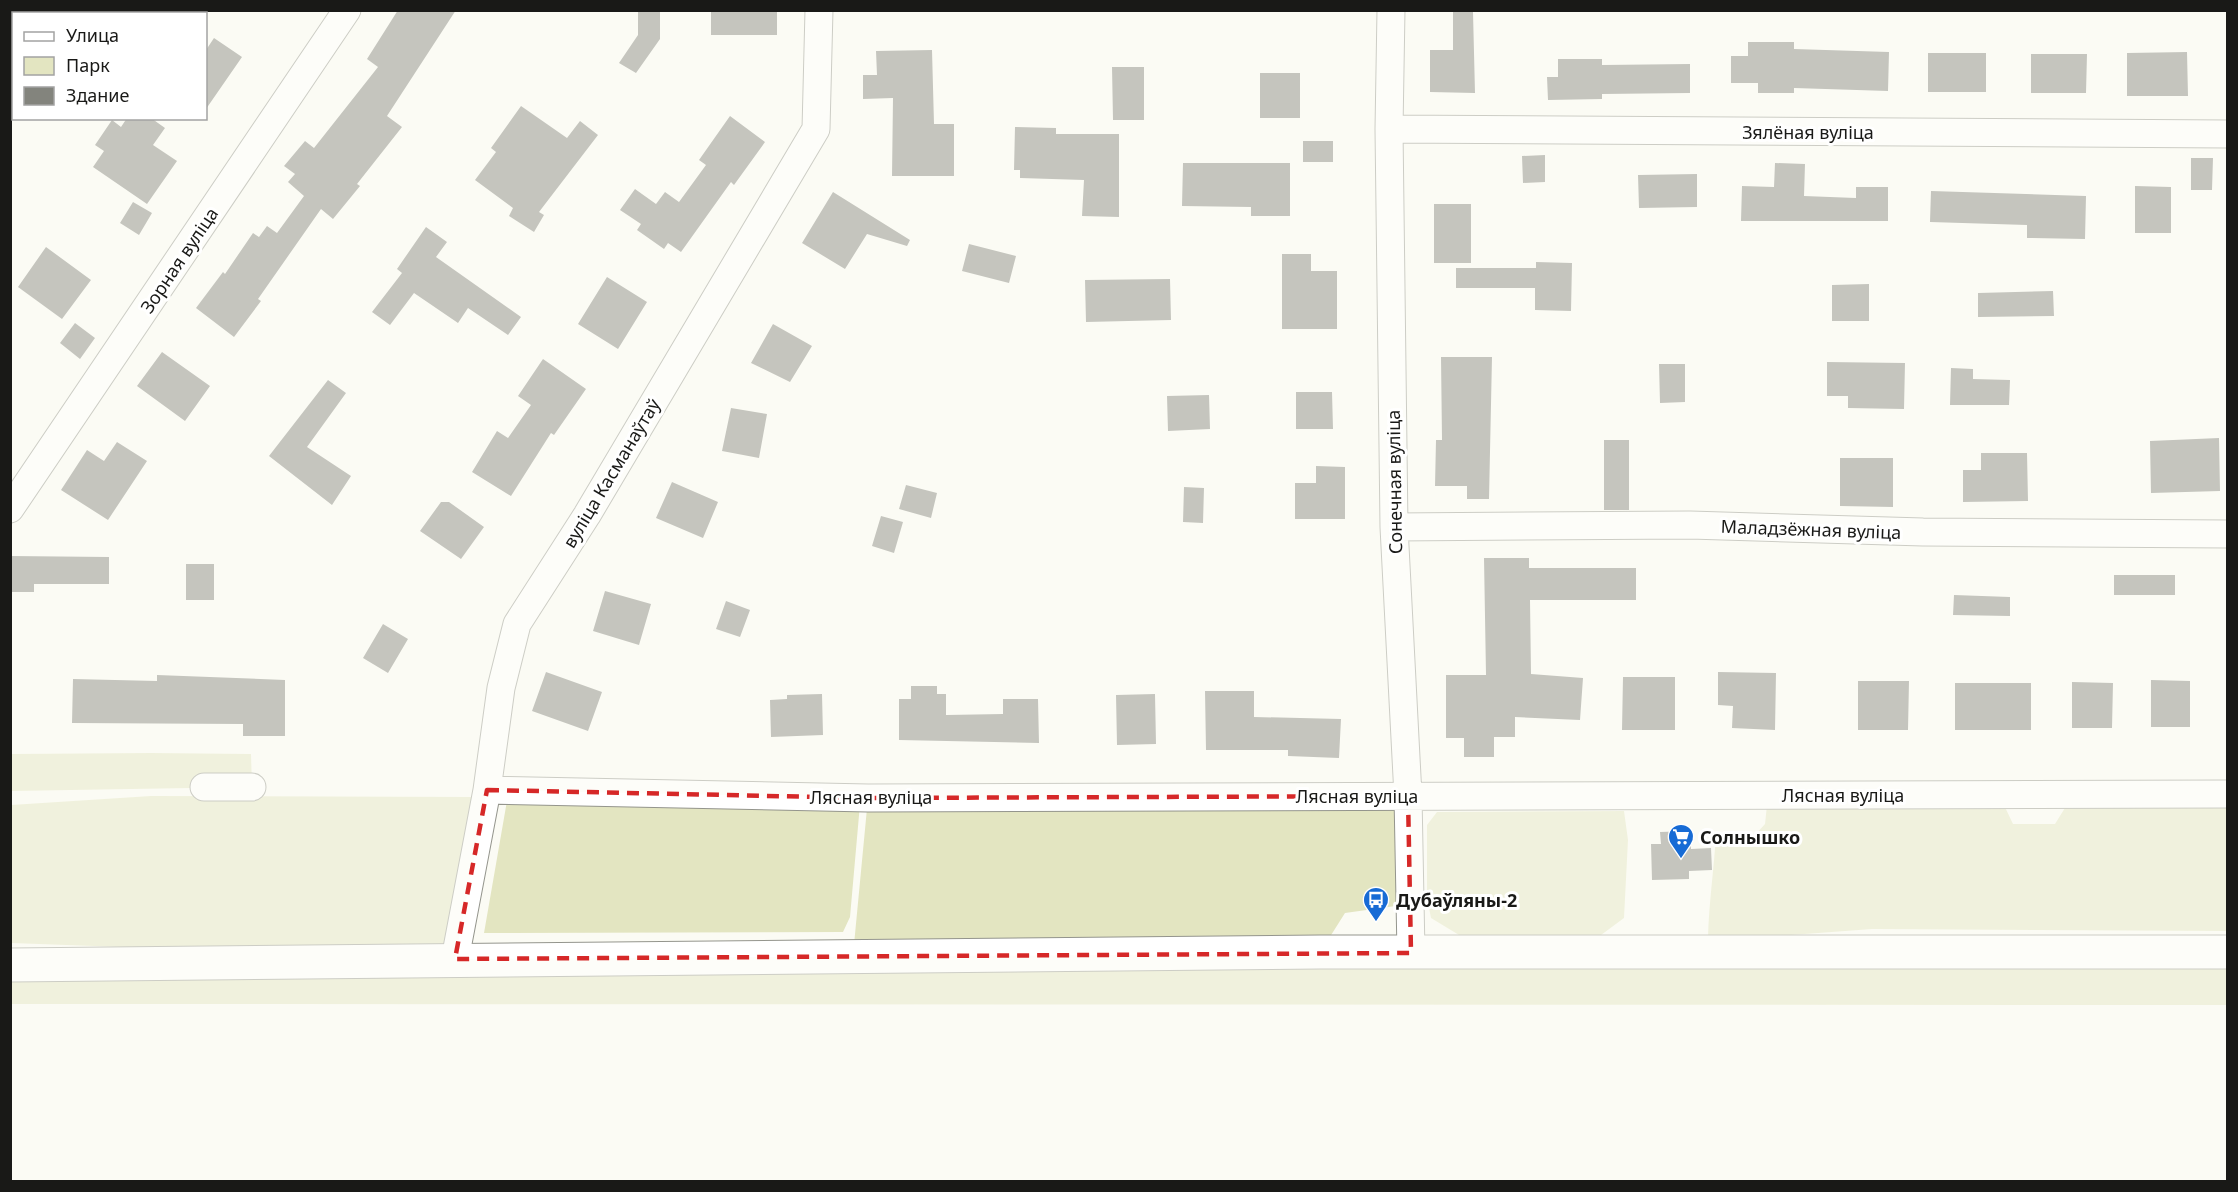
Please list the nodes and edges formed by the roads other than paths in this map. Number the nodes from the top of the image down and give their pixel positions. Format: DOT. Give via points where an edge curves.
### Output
graph roads {
  1 [pos="346,10"];
  2 [pos="819,10"];
  3 [pos="1391,10"];
  4 [pos="1389,129"];
  5 [pos="2228,134"];
  6 [pos="10,509"];
  7 [pos="1394,527"];
  8 [pos="2228,534"];
  9 [pos="204,787"];
  10 [pos="252,787"];
  11 [pos="487,790"];
  12 [pos="2228,794"];
  13 [pos="1408,796"];
  14 [pos="2228,952"];
  15 [pos="1411,953"];
  16 [pos="455,959"];
  17 [pos="10,965"];
  1 -- 6 [label="street, Зорная вуліца"];
  2 -- 11 [label="street, вуліца Касманаўтаў" via="816,129 587,515 517,624 501,688"];
  3 -- 4 [label="street, Сонечная вуліца"];
  4 -- 5 [label="street, Зялёная вуліца"];
  4 -- 7 [label="street, Сонечная вуліца"];
  7 -- 8 [label="street, Маладзёжная вуліца" via="1690,525 1901,532"];
  7 -- 13 [label="street, Сонечная вуліца"];
  9 -- 10 [label="street"];
  11 -- 13 [label="street, Лясная вуліца" via="868,798"];
  11 -- 16 [label="street, вуліца Касманаўтаў"];
  12 -- 13 [label="street, Лясная вуліца"];
  13 -- 15 [label="street, Сонечная вуліца"];
  14 -- 15 [label="main road"];
  15 -- 16 [label="main road"];
  16 -- 17 [label="main road"];
}
